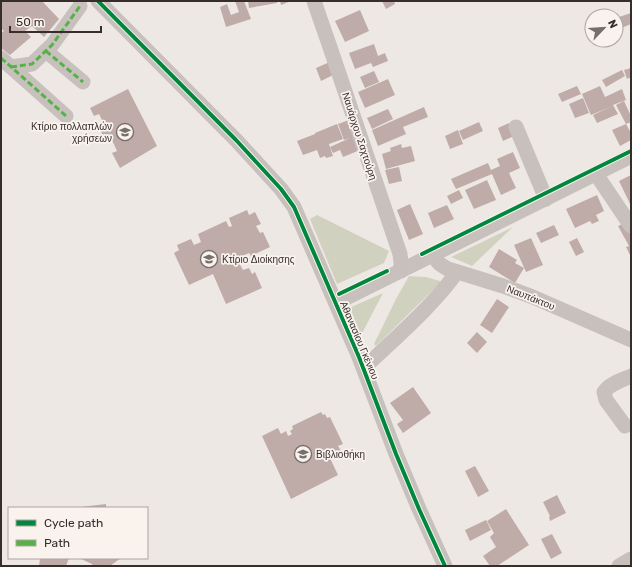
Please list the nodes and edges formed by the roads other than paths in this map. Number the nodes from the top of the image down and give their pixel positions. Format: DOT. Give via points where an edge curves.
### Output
graph roads {
  1 [pos="314,1"];
  2 [pos="104,3"];
  3 [pos="80,6"];
  4 [pos="46,51"];
  5 [pos="6,62"];
  6 [pos="83,82"];
  7 [pos="66,116"];
  8 [pos="516,127"];
  9 [pos="631,156"];
  10 [pos="596,174"];
  11 [pos="546,199"];
  12 [pos="631,226"];
  13 [pos="435,254"];
  14 [pos="400,271"];
  15 [pos="457,272"];
  16 [pos="336,303"];
  17 [pos="631,340"];
  18 [pos="364,368"];
  19 [pos="631,376"];
  20 [pos="625,426"];
  21 [pos="631,559"];
  22 [pos="445,566"];
  23 [pos="619,566"];
  1 -- 14 [label="street, Ναυάρχου Σαχτούρη" via="400,254"];
  2 -- 16 [label="street, Αθανασίου Γκένιου" via="281,189 294,207"];
  3 -- 4 [label="street"];
  4 -- 5 [label="street" via="32,64"];
  4 -- 6 [label="street"];
  5 -- 7 [label="street"];
  8 -- 11 [label="street"];
  9 -- 10 [label="street"];
  10 -- 11 [label="street"];
  10 -- 12 [label="street"];
  11 -- 13 [label="street"];
  13 -- 14 [label="street"];
  13 -- 15 [label="street, Ναυπάκτου" via="439,264"];
  14 -- 16 [label="street"];
  15 -- 17 [label="street, Ναυπάκτου" via="533,297"];
  15 -- 18 [label="street" via="419,315"];
  16 -- 18 [label="street, Αθανασίου Γκένιου"];
  18 -- 22 [label="street, Αθανασίου Γκένιου" via="396,454"];
  19 -- 20 [label="street" via="610,386 604,392 606,400"];
  21 -- 23 [label="street"];
}
